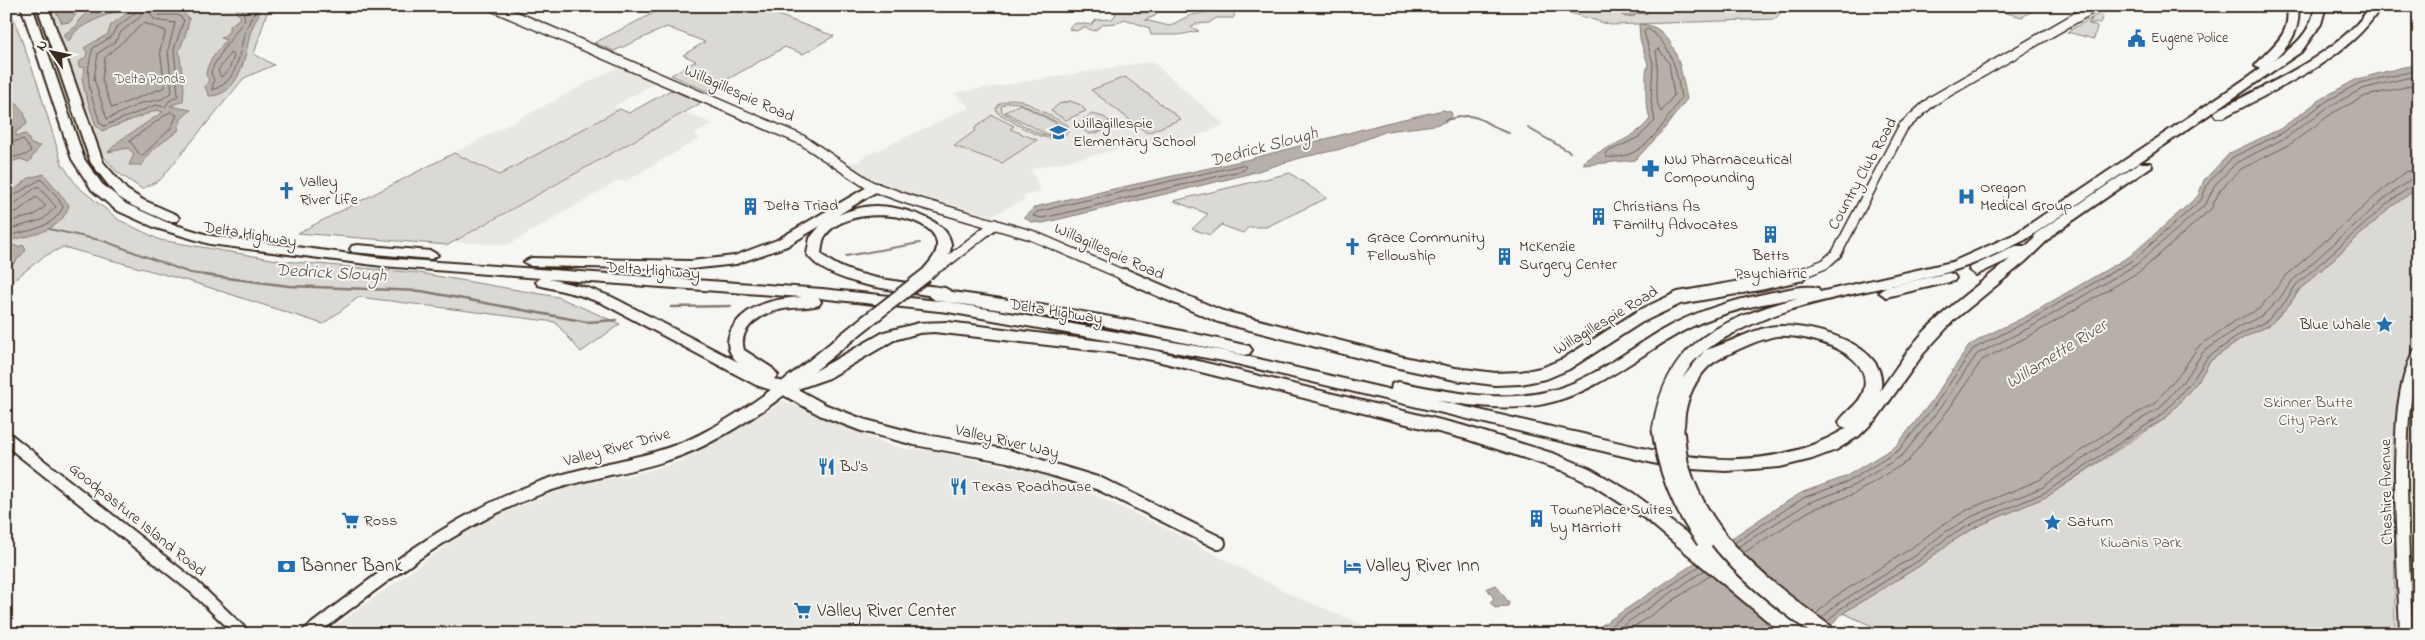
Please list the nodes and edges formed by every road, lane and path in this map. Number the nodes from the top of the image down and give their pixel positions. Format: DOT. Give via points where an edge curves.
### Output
graph roads {
  1 [pos="26,6"];
  2 [pos="42,6"];
  3 [pos="492,6"];
  4 [pos="2096,6"];
  5 [pos="2292,6"];
  6 [pos="2321,6"];
  7 [pos="2332,6"];
  8 [pos="2376,6"];
  9 [pos="2220,109"];
  10 [pos="874,187"];
  11 [pos="995,224"];
  12 [pos="828,226"];
  13 [pos="2048,232"];
  14 [pos="382,262"];
  15 [pos="531,262"];
  16 [pos="927,274"];
  17 [pos="1910,276"];
  18 [pos="1730,287"];
  19 [pos="998,303"];
  20 [pos="1029,320"];
  21 [pos="1155,343"];
  22 [pos="2419,354"];
  23 [pos="1705,361"];
  24 [pos="1389,386"];
  25 [pos="783,388"];
  26 [pos="1668,430"];
  27 [pos="1471,434"];
  28 [pos="6,438"];
  29 [pos="1219,543"];
  30 [pos="243,634"];
  31 [pos="308,634"];
  32 [pos="1798,634"];
  33 [pos="1810,634"];
  34 [pos="1827,634"];
  35 [pos="2406,634"];
  1 -- 14 [label="highway, Delta Highway" via="78,159 89,178 111,201 142,217 205,238"];
  2 -- 15 [label="highway, Delta Highway" via="97,163 116,187 138,203 192,226 236,235 324,246"];
  3 -- 10 [label="street, Willagillespie Road" via="802,140 820,149 849,175"];
  4 -- 18 [label="street, Country Club Road" via="1932,101 1914,115 1900,133 1839,249 1828,263 1799,276"];
  5 -- 9 [label="highway" via="2292,25 2283,45"];
  6 -- 9 [label="highway" via="2313,31 2297,50"];
  7 -- 9 [label="highway" via="2323,34 2307,52"];
  8 -- 9 [label="highway" via="2354,36 2328,54"];
  9 -- 13 [label="highway"];
  9 -- 17 [label="highway" via="2020,237 1981,257"];
  10 -- 11 [label="street, Willagillespie Road"];
  10 -- 12 [label="highway" via="834,217"];
  10 -- 15 [label="highway" via="782,243 736,260 674,265"];
  11 -- 16 [label="street, Valley River Drive"];
  11 -- 18 [label="street, Willagillespie Road" via="1032,236 1203,311 1395,362 1470,376 1517,379 1559,369 1670,301"];
  12 -- 16 [label="highway" via="847,216 873,210 895,212 924,222 942,237 944,245"];
  12 -- 19 [label="highway" via="817,238 814,254 828,268 881,282"];
  13 -- 21 [label="highway" via="2032,250 1962,304 1932,332 1871,414 1850,434 1827,447 1796,458 1753,464 1713,465 1649,457 1233,358"];
  13 -- 23 [label="highway" via="2005,258 1949,278 1770,321 1730,339"];
  14 -- 20 [label="highway, Delta Highway" via="849,296"];
  14 -- 25 [label="highway" via="493,274 583,291 633,312 762,381"];
  15 -- 19 [label="highway, Delta Highway" via="855,287"];
  16 -- 25 [label="street, Valley River Drive, bridge"];
  17 -- 24 [label="highway" via="1770,298 1706,315 1585,384 1545,398 1481,400"];
  17 -- 26 [label="highway" via="1762,313 1720,333 1693,352 1673,379 1664,404"];
  19 -- 24 [label="highway, Delta Highway" via="1150,329"];
  20 -- 21 [label="highway, Delta Highway"];
  20 -- 25 [label="highway" via="816,302 790,302 775,306 746,321 735,337 735,347 739,354 768,373"];
  21 -- 27 [label="highway"];
  22 -- 35 [label="street, Cheshire Avenue" via="2410,367 2401,450"];
  23 -- 24 [label="highway" via="1766,333 1808,332 1846,347 1859,357 1873,382 1871,394 1861,410 1824,438 1771,453 1716,458 1643,449"];
  23 -- 26 [label="highway" via="1686,384"];
  25 -- 27 [label="highway" via="823,374 889,336 919,328 948,327 1157,356"];
  25 -- 29 [label="street, Valley River Way" via="823,410 862,425 915,439 1008,456 1098,484"];
  25 -- 31 [label="street, Valley River Drive" via="740,419 687,447 659,458 562,481 492,508 419,553"];
  26 -- 33 [label="highway, bridge" via="1663,450 1671,477 1696,528 1746,584"];
  26 -- 34 [label="highway, bridge" via="1690,495 1720,543 1768,591"];
  27 -- 32 [label="highway" via="1540,454 1583,472 1627,497 1661,520"];
  28 -- 30 [label="street, Goodpasture Island Road" via="194,587"];
}
